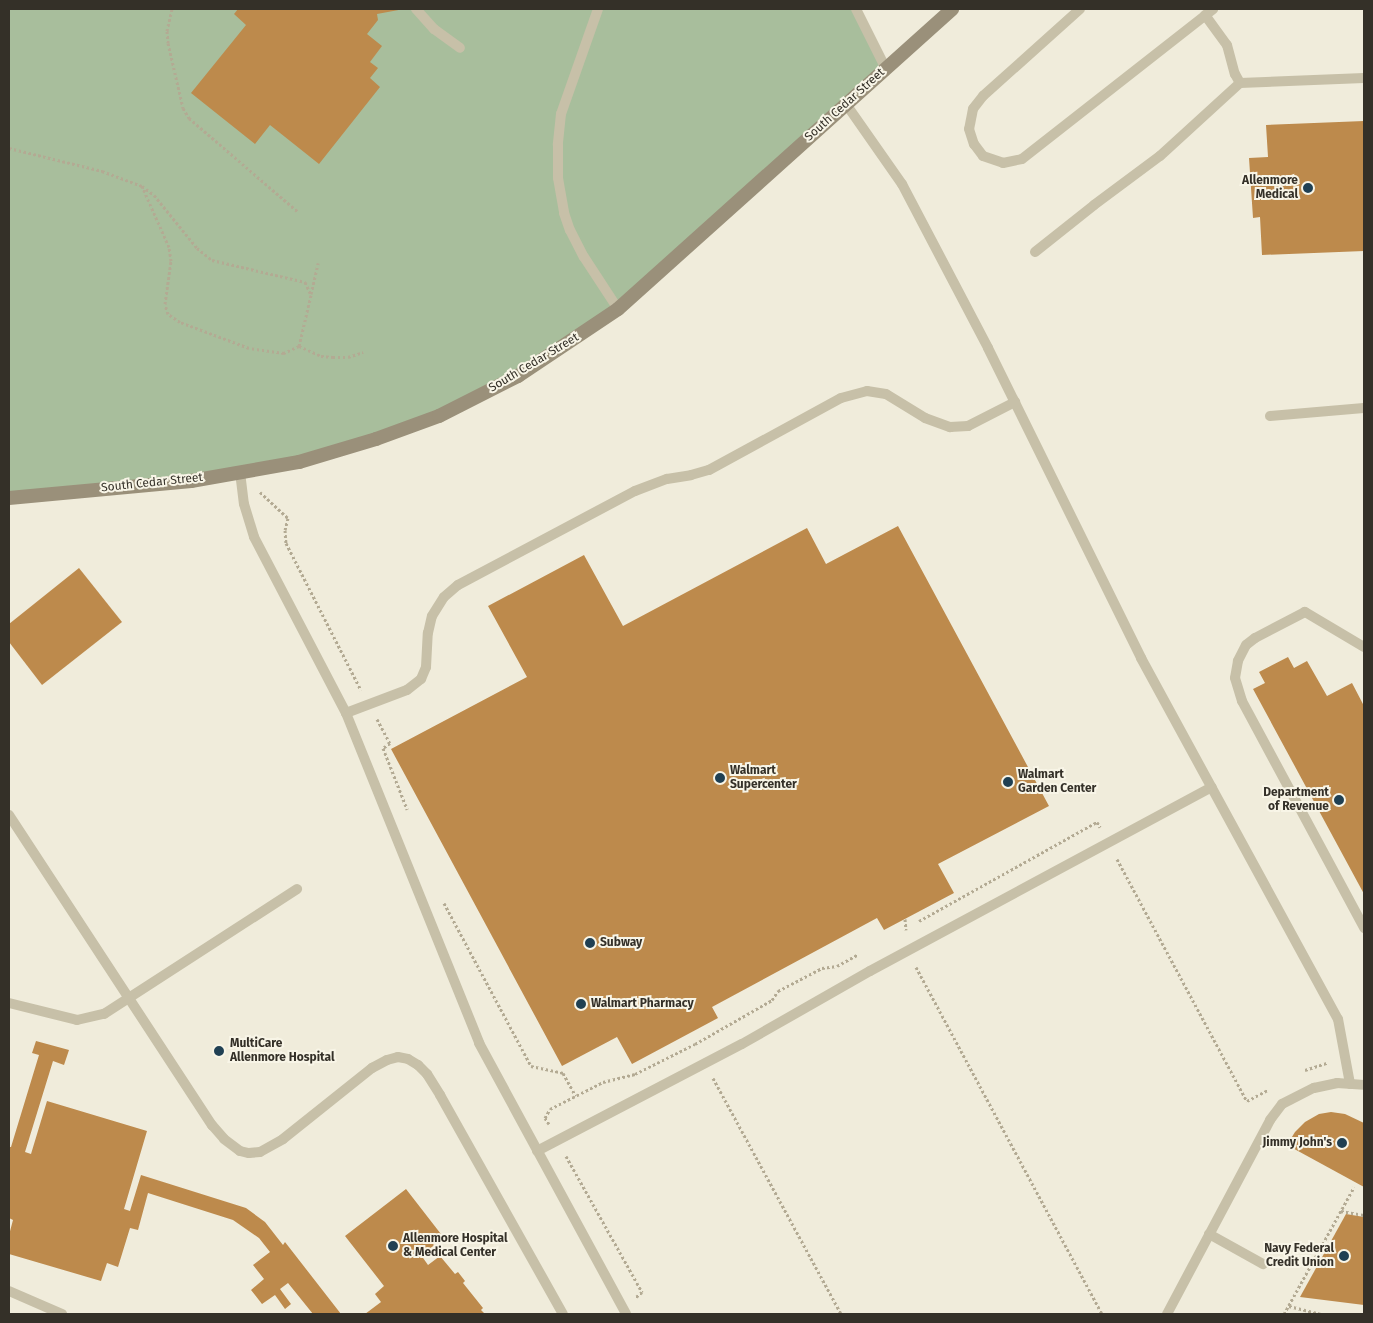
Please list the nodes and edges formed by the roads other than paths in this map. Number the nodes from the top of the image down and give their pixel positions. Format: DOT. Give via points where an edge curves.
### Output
graph roads {
  1 [pos="416,9"];
  2 [pos="598,9"];
  3 [pos="856,9"];
  4 [pos="952,9"];
  5 [pos="1080,9"];
  6 [pos="1209,12"];
  7 [pos="460,48"];
  8 [pos="886,69"];
  9 [pos="1364,78"];
  10 [pos="1240,83"];
  11 [pos="846,104"];
  12 [pos="1035,252"];
  13 [pos="618,309"];
  14 [pos="1015,402"];
  15 [pos="1364,408"];
  16 [pos="1270,416"];
  17 [pos="240,472"];
  18 [pos="9,498"];
  19 [pos="1364,647"];
  20 [pos="346,713"];
  21 [pos="1212,787"];
  22 [pos="9,815"];
  23 [pos="296,889"];
  24 [pos="1364,928"];
  25 [pos="129,998"];
  26 [pos="9,1003"];
  27 [pos="1350,1084"];
  28 [pos="1364,1085"];
  29 [pos="537,1151"];
  30 [pos="1209,1234"];
  31 [pos="1263,1264"];
  32 [pos="9,1291"];
  33 [pos="625,1312"];
  34 [pos="62,1314"];
  35 [pos="563,1314"];
  36 [pos="1167,1314"];
  1 -- 7 [label="lane" via="434,29"];
  2 -- 13 [label="lane" via="561,114 558,178 570,230"];
  3 -- 8 [label="lane"];
  4 -- 8 [label="main road, South Cedar Street"];
  5 -- 6 [label="lane" via="983,96 973,109 969,129 983,156 1004,163 1022,159"];
  6 -- 10 [label="lane" via="1227,45"];
  8 -- 11 [label="main road, South Cedar Street"];
  9 -- 10 [label="lane"];
  10 -- 12 [label="lane" via="1160,156"];
  11 -- 13 [label="main road, South Cedar Street"];
  11 -- 14 [label="lane" via="902,184"];
  13 -- 17 [label="main road, South Cedar Street" via="518,376 439,416 299,462"];
  14 -- 20 [label="lane" via="968,426 950,427 925,418 886,394 867,391 842,398 709,470 667,479 635,491 458,585 444,596 432,616 426,667 421,678 407,690"];
  14 -- 21 [label="lane" via="1142,658"];
  15 -- 16 [label="lane"];
  17 -- 18 [label="main road, South Cedar Street" via="191,481"];
  17 -- 20 [label="lane" via="244,504 254,537"];
  19 -- 24 [label="lane" via="1305,612 1246,645 1235,678 1242,701"];
  20 -- 29 [label="lane" via="479,1043"];
  21 -- 27 [label="lane" via="1338,1019"];
  21 -- 29 [label="lane"];
  22 -- 25 [label="lane"];
  23 -- 25 [label="lane"];
  25 -- 26 [label="lane" via="104,1014 77,1020"];
  25 -- 35 [label="lane" via="212,1125 224,1140 249,1153 260,1152 283,1139 372,1068 387,1060 398,1057 418,1065 440,1095"];
  27 -- 28 [label="lane"];
  27 -- 30 [label="lane" via="1314,1088 1282,1104 1270,1120"];
  29 -- 33 [label="lane"];
  30 -- 31 [label="lane"];
  30 -- 36 [label="lane"];
  32 -- 34 [label="lane"];
}
